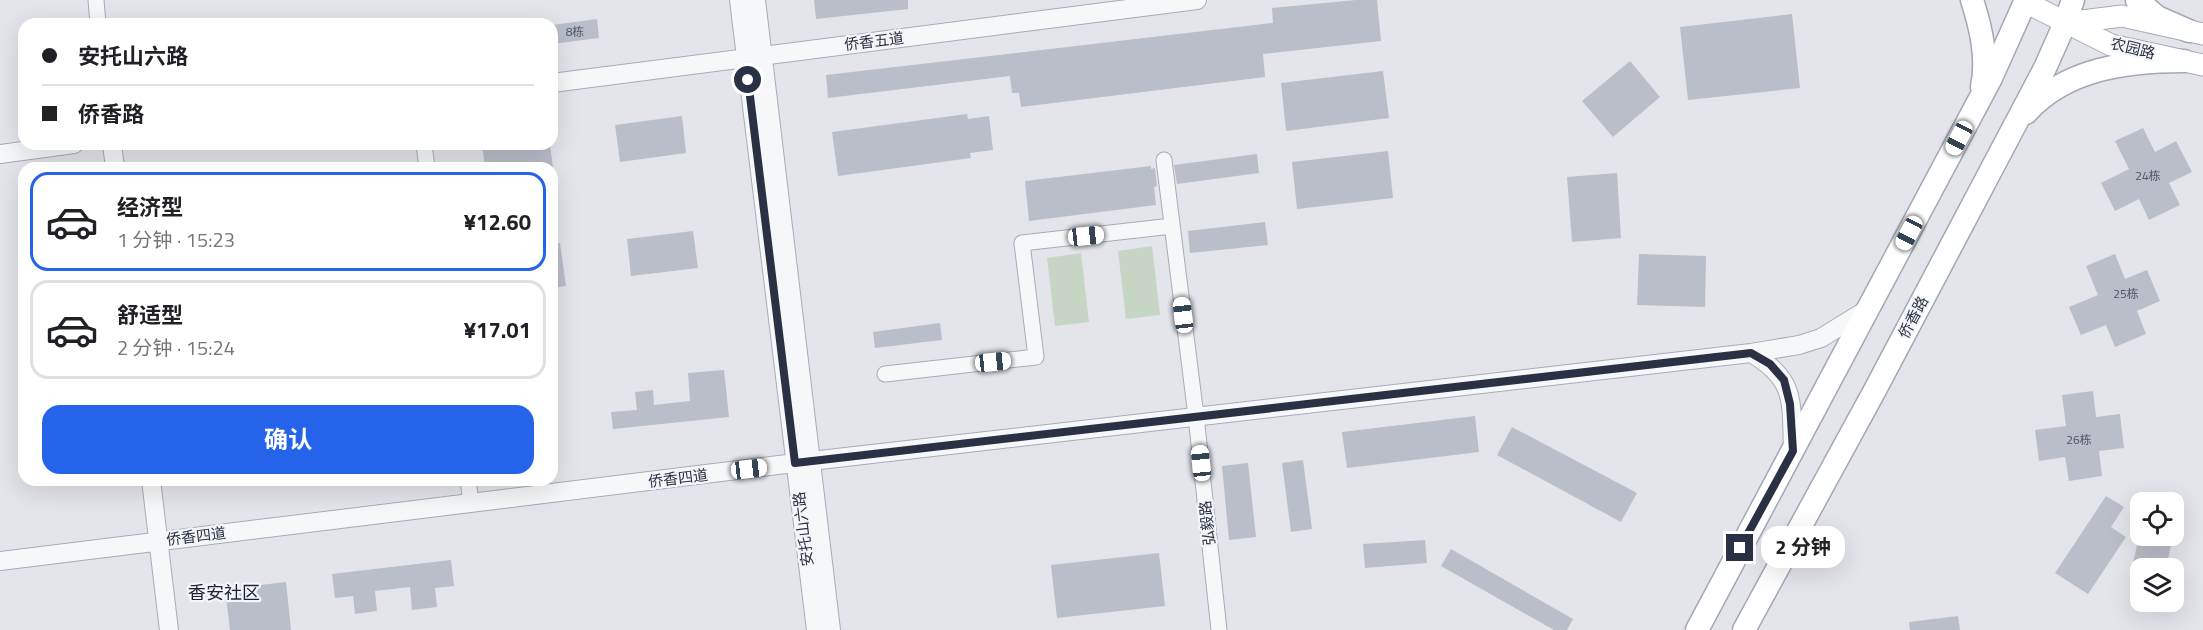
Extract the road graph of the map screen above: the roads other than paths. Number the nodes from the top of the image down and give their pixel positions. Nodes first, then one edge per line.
1 (96, 0) edge
2 (739, 0) edge
3 (756, 0) edge
4 (1197, 0) edge
5 (1972, 0) edge
6 (2073, 0) edge
7 (2137, 0) edge
8 (2025, 1) edge
9 (98, 18) edge
10 (2065, 23) junction
11 (2196, 33) edge
12 (754, 56) junction
13 (2194, 63) edge
14 (558, 81) edge
15 (1980, 98) junction
16 (2012, 130) junction
17 (30, 150) edge
18 (0, 154) edge
19 (1164, 160) dead end
20 (1172, 226) junction
21 (1870, 308) junction
22 (1751, 353) junction
23 (885, 374) dead end
24 (1196, 416) junction
25 (1793, 451) junction
26 (803, 462) junction
27 (152, 486) edge
28 (469, 486) edge
29 (471, 503) junction
30 (158, 541) junction
31 (0, 561) edge
32 (169, 630) edge
33 (816, 630) edge
34 (831, 630) edge
35 (1219, 630) edge
36 (1697, 630) edge
37 (1744, 630) edge

1 - 9 street
2 - 12 street, 安托山六路
3 - 12 street, 安托山六路
4 - 12 street, 侨香五道
5 - 15 main road
6 - 10 main road, 侨香路
7 - 11 main road
8 - 10 main road, 农园路
8 - 15 main road
10 - 11 main road, 农园路
10 - 13 main road, 农园路
10 - 16 main road, 侨香路
12 - 14 street, 侨香五道
12 - 26 street, 安托山六路
13 - 16 main road
15 - 21 main road
16 - 37 main road, 侨香路
17 - 18 street
19 - 20 street, 弘毅路
20 - 23 street
20 - 24 street, 弘毅路
21 - 22 street, 侨香四道
21 - 25 main road
22 - 24 street, 侨香四道
22 - 25 street
24 - 26 street, 侨香四道
24 - 35 street, 弘毅路
25 - 36 main road
26 - 29 street, 侨香四道
26 - 33 street, 安托山六路
26 - 34 street, 安托山六路
27 - 30 street
28 - 29 street
29 - 30 street, 侨香四道
30 - 31 street, 侨香四道
30 - 32 street

